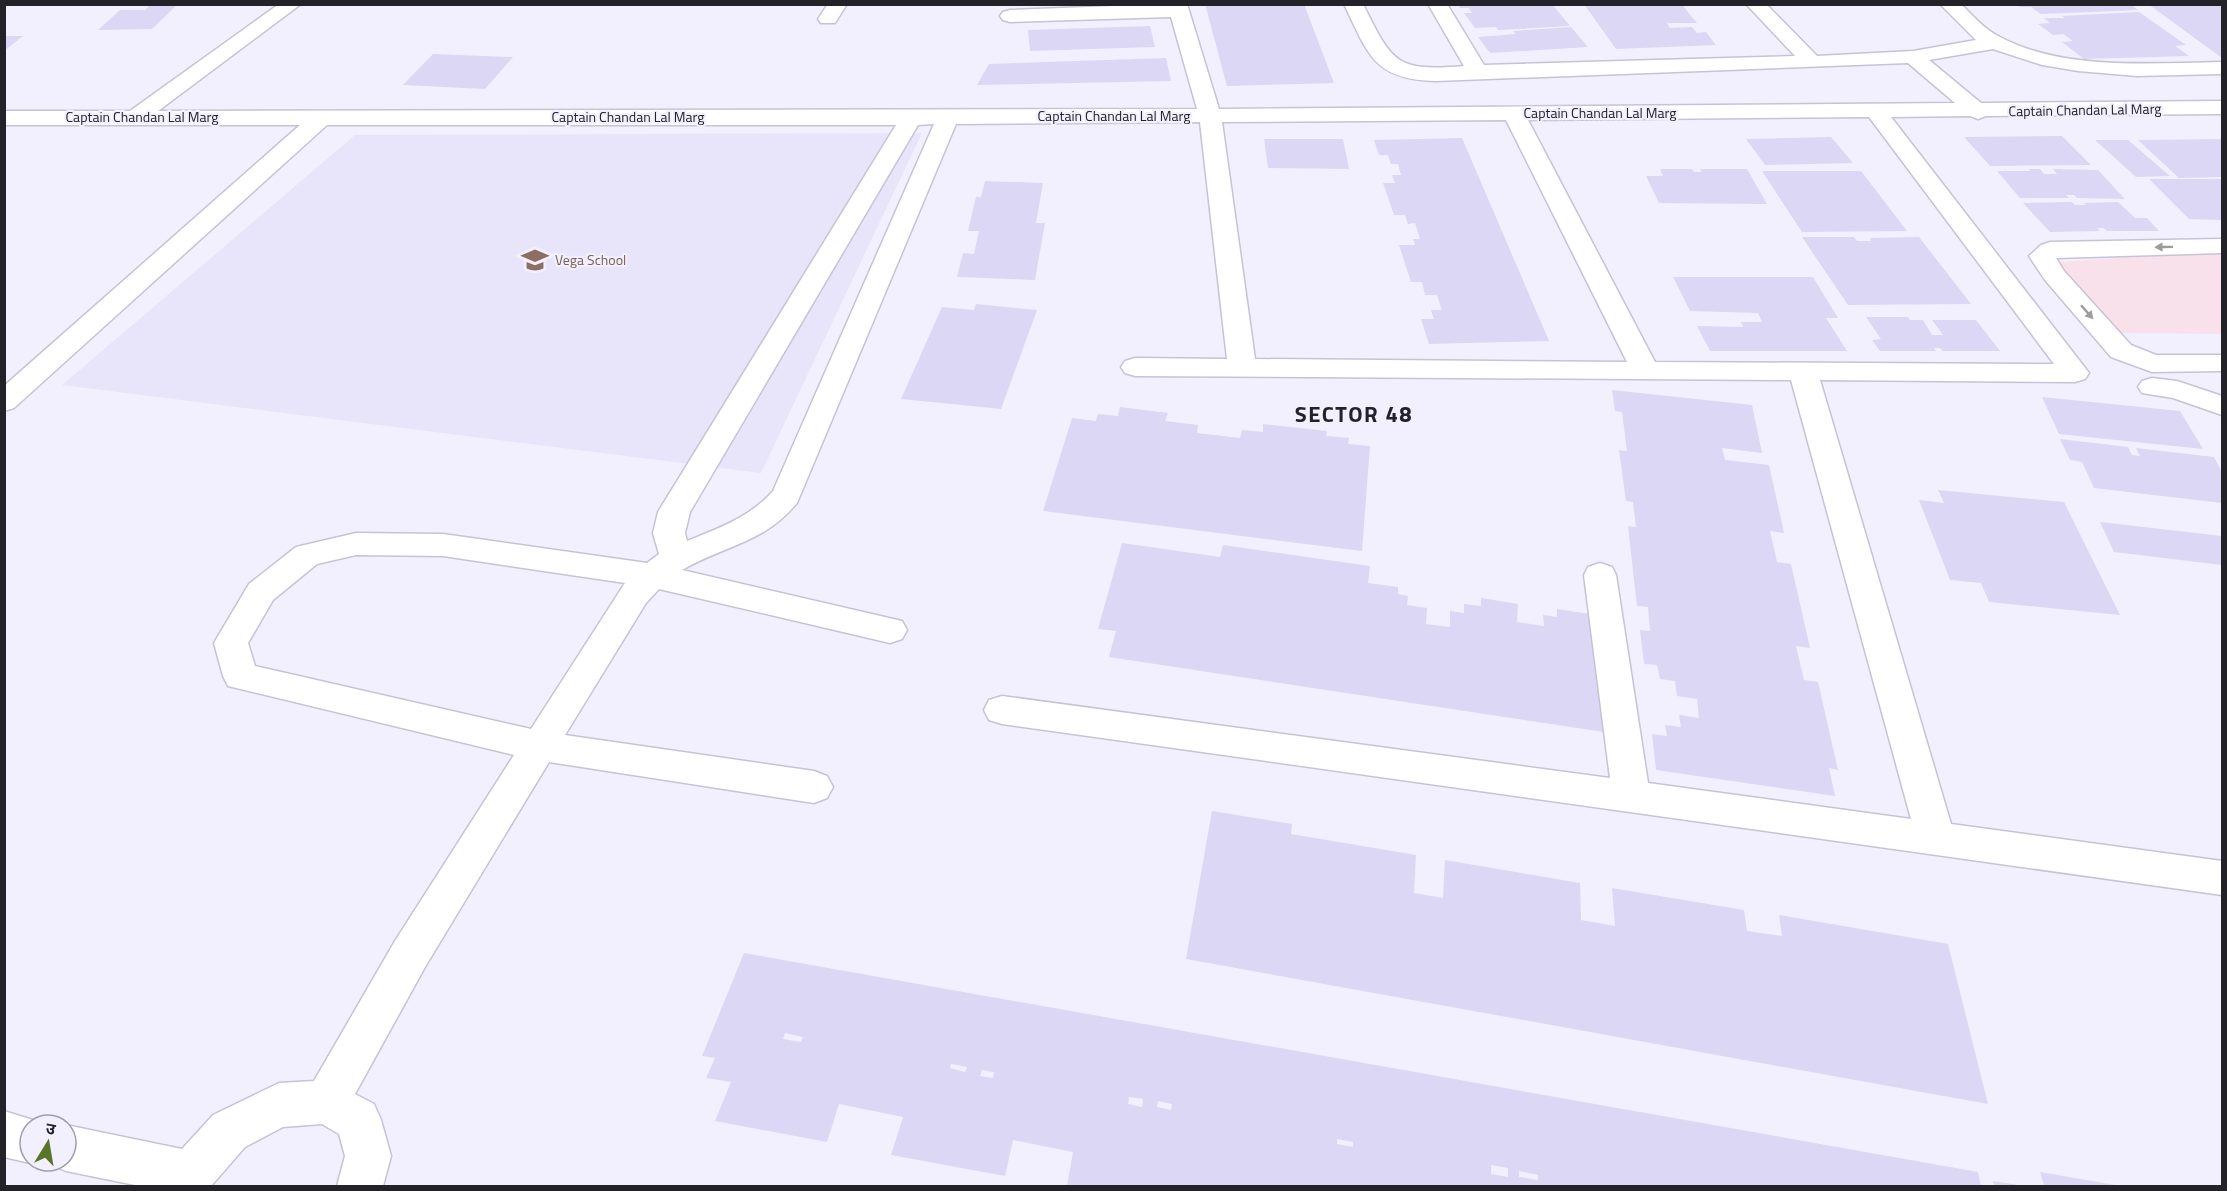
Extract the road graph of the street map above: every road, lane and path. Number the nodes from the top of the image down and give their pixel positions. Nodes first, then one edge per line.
1 (292, 4) edge
2 (1353, 4) edge
3 (1437, 4) edge
4 (1755, 4) edge
5 (1949, 4) edge
6 (1177, 8) edge
7 (1010, 16) dead end
8 (1993, 43) junction
9 (1913, 57) junction
10 (1812, 62) junction
11 (2223, 68) edge
12 (1477, 71) junction
13 (2223, 108) edge
14 (1876, 112) junction
15 (1978, 112) junction
16 (1514, 114) junction
17 (1210, 115) junction
18 (136, 117) junction
19 (322, 117) junction
20 (948, 117) junction
21 (4, 118) edge
22 (910, 118) junction
23 (2223, 246) edge
24 (2223, 363) edge
25 (1135, 367) dead end
26 (1242, 368) junction
27 (1645, 370) junction
28 (1803, 372) junction
29 (2152, 387) dead end
30 (4, 402) edge
31 (2223, 406) edge
32 (664, 567) junction
33 (1600, 575) dead end
34 (890, 630) dead end
35 (1002, 710) dead end
36 (540, 746) junction
37 (814, 787) dead end
38 (1631, 798) junction
39 (1936, 840) junction
40 (2223, 878) edge
41 (326, 1102) junction
42 (78, 1151) edge
43 (189, 1180) edge
44 (360, 1186) edge

1 - 18 street
2 - 12 street
3 - 12 street
4 - 10 street
5 - 8 street
6 - 7 street
6 - 17 street
8 - 9 street
8 - 11 street
9 - 10 street
9 - 15 street
10 - 12 street
13 - 15 street, Captain Chandan Lal Marg
14 - 15 street, Captain Chandan Lal Marg
14 - 16 street, Captain Chandan Lal Marg
14 - 28 street
16 - 17 street, Captain Chandan Lal Marg
16 - 27 street
17 - 20 street, Captain Chandan Lal Marg
17 - 26 street
18 - 19 street, Captain Chandan Lal Marg
18 - 21 street, Captain Chandan Lal Marg
19 - 22 street, Captain Chandan Lal Marg
19 - 30 street
20 - 22 street, Captain Chandan Lal Marg
20 - 32 street
22 - 32 street
23 -> 24 street
25 - 26 street
26 - 27 street
27 - 28 street
28 - 39 street
29 - 31 street
32 - 34 street
32 - 36 street
32 - 36 street
33 - 38 street
35 - 38 street
36 - 37 street
36 - 41 street
38 - 39 street
39 - 40 street
41 - 43 street
41 - 44 street
42 - 43 street

